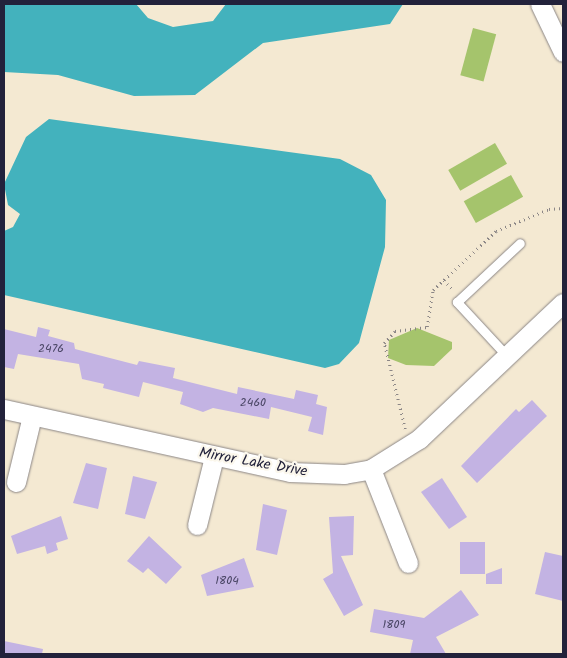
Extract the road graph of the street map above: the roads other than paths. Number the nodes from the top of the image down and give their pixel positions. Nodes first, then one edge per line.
1 (540, 4) edge
2 (563, 52) edge
3 (520, 242) dead end
4 (563, 303) edge
5 (507, 356) junction
6 (4, 410) edge
7 (32, 416) junction
8 (214, 457) junction
9 (371, 469) junction
10 (16, 482) dead end
11 (197, 525) dead end
12 (408, 563) dead end

1 - 2 street
3 - 5 lane
4 - 5 street, Mirror Lake Drive
5 - 9 street, Mirror Lake Drive
6 - 7 street, Mirror Lake Drive
7 - 8 street, Mirror Lake Drive
7 - 10 street
8 - 9 street, Mirror Lake Drive
8 - 11 street
9 - 12 street

